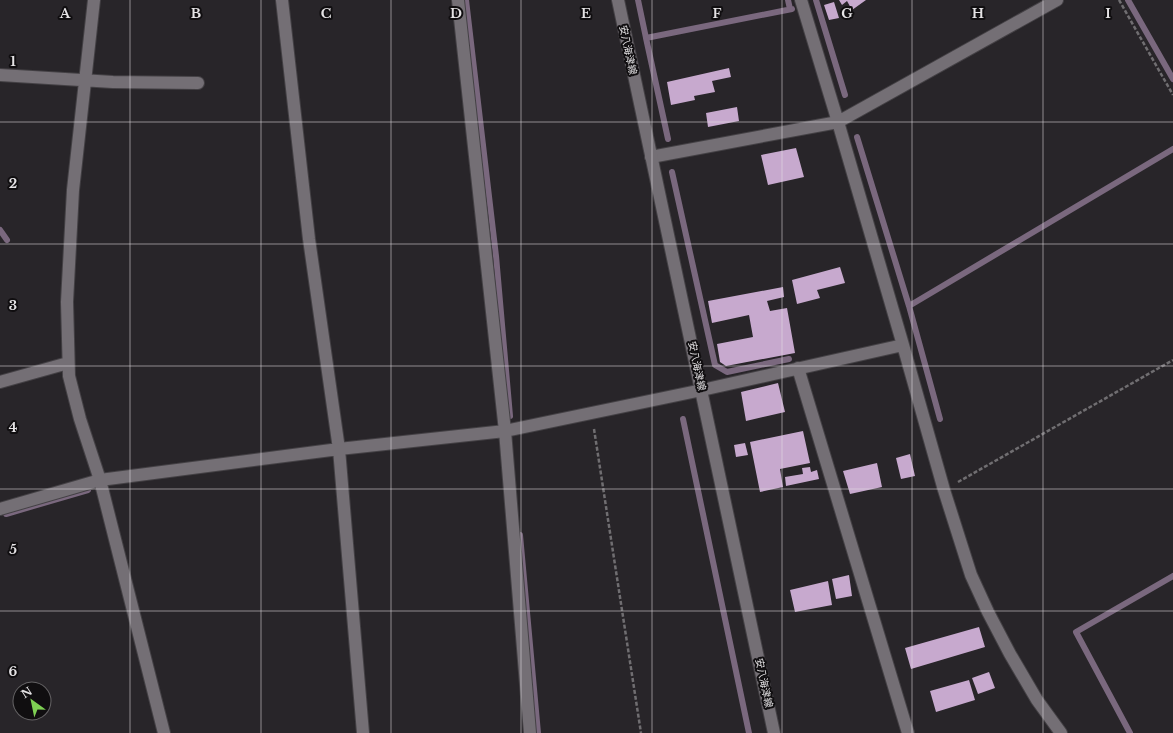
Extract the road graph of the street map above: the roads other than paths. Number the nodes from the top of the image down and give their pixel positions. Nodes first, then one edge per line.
1 (94, 0) edge
2 (282, 0) edge
3 (458, 0) edge
4 (618, 0) edge
5 (801, 0) edge
6 (1057, 0) edge
7 (0, 75) edge
8 (85, 80) junction
9 (198, 84) dead end
10 (838, 122) junction
11 (651, 157) junction
12 (904, 345) junction
13 (68, 363) junction
14 (798, 368) junction
15 (0, 382) edge
16 (702, 390) junction
17 (505, 431) junction
18 (339, 449) junction
19 (100, 480) junction
20 (0, 508) edge
21 (164, 733) edge
22 (363, 733) edge
23 (530, 733) edge
24 (774, 733) edge
25 (908, 733) edge
26 (1061, 733) edge

1 - 8 street
2 - 18 street
3 - 17 street
4 - 11 street, 安八海津線
5 - 10 street
6 - 10 street
7 - 8 street
8 - 9 street
8 - 13 street
10 - 11 street
10 - 12 street
11 - 16 street, 安八海津線
12 - 14 street
12 - 26 street
13 - 15 street
13 - 19 street
14 - 16 street
14 - 25 street
16 - 17 street
16 - 24 street, 安八海津線
17 - 18 street
17 - 23 street
18 - 19 street
18 - 22 street
19 - 20 street
19 - 21 street

